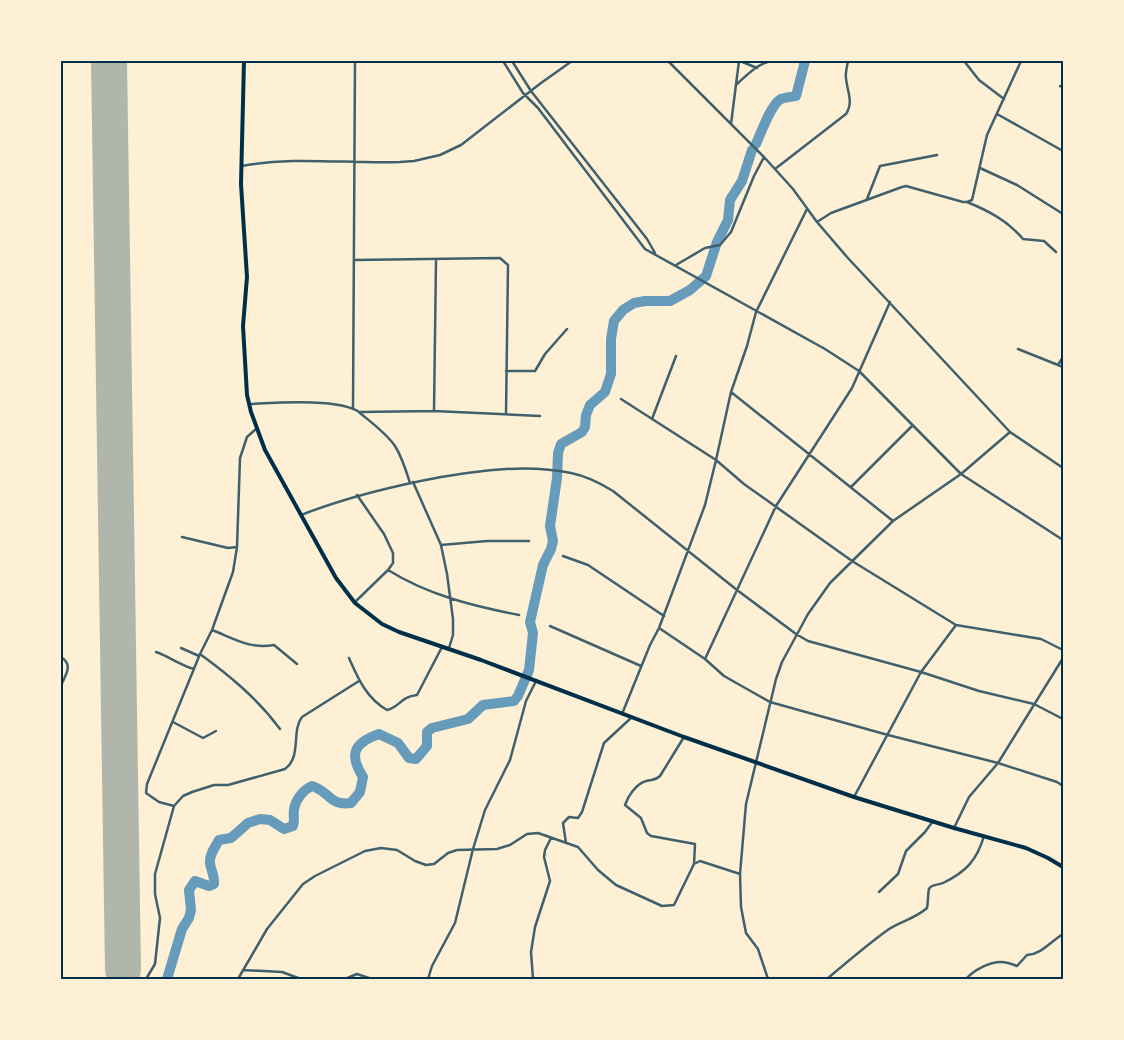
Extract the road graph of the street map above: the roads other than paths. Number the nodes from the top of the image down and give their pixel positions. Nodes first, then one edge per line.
1 (244, 61) edge
2 (355, 61) edge
3 (503, 61) edge
4 (512, 61) edge
5 (572, 61) edge
6 (668, 61) edge
7 (739, 61) edge
8 (773, 61) edge
9 (848, 61) edge
10 (964, 61) edge
11 (1021, 61) edge
12 (757, 68) junction
13 (736, 84) junction
14 (531, 91) junction
15 (526, 95) junction
16 (1004, 99) junction
17 (996, 114) junction
18 (731, 124) junction
19 (1063, 151) edge
20 (937, 155) dead end
21 (764, 157) junction
22 (355, 161) junction
23 (242, 166) junction
24 (980, 168) junction
25 (774, 169) junction
26 (867, 199) junction
27 (968, 202) junction
28 (807, 209) junction
29 (1063, 214) edge
30 (817, 222) junction
31 (1056, 252) dead end
32 (655, 254) junction
33 (436, 259) junction
34 (354, 260) junction
35 (676, 266) junction
36 (890, 302) junction
37 (756, 312) junction
38 (567, 329) dead end
39 (1018, 349) dead end
40 (676, 356) dead end
41 (1063, 357) edge
42 (1058, 365) junction
43 (1063, 367) edge
44 (506, 371) junction
45 (859, 371) junction
46 (731, 392) junction
47 (621, 399) dead end
48 (249, 404) junction
49 (353, 408) junction
50 (434, 411) junction
51 (359, 412) junction
52 (506, 414) junction
53 (540, 416) dead end
54 (652, 419) junction
55 (912, 426) junction
56 (256, 429) junction
57 (1010, 432) junction
58 (809, 453) junction
59 (716, 460) junction
60 (1063, 468) edge
61 (961, 474) junction
62 (412, 483) junction
63 (851, 487) junction
64 (357, 496) junction
65 (776, 506) junction
66 (301, 515) junction
67 (893, 521) junction
68 (182, 537) dead end
69 (1063, 540) edge
70 (529, 541) dead end
71 (441, 545) junction
72 (237, 547) junction
73 (688, 551) junction
74 (563, 556) dead end
75 (852, 560) junction
76 (388, 570) junction
77 (737, 590) junction
78 (450, 598) junction
79 (355, 603) junction
80 (519, 615) dead end
81 (664, 616) junction
82 (956, 625) junction
83 (550, 626) dead end
84 (659, 628) junction
85 (212, 630) junction
86 (796, 634) junction
87 (181, 648) dead end
88 (442, 648) junction
89 (449, 650) junction
90 (1063, 650) edge
91 (156, 652) dead end
92 (200, 655) junction
93 (61, 657) edge
94 (349, 658) dead end
95 (1063, 658) edge
96 (705, 659) junction
97 (297, 664) dead end
98 (642, 666) junction
99 (194, 669) junction
100 (921, 672) junction
101 (533, 680) junction
102 (359, 681) junction
103 (61, 686) edge
104 (770, 702) junction
105 (1034, 704) junction
106 (622, 714) junction
107 (631, 718) junction
108 (1063, 719) edge
109 (173, 722) junction
110 (280, 729) dead end
111 (216, 731) dead end
112 (888, 736) junction
113 (684, 737) junction
114 (756, 763) junction
115 (998, 763) junction
116 (1063, 786) edge
117 (854, 797) junction
118 (174, 806) junction
119 (933, 821) junction
120 (954, 828) junction
121 (984, 836) junction
122 (551, 838) junction
123 (566, 843) junction
124 (473, 849) junction
125 (694, 864) junction
126 (1063, 867) edge
127 (740, 874) junction
128 (879, 892) dead end
129 (1063, 934) edge
130 (243, 970) junction
131 (146, 979) edge
132 (238, 979) edge
133 (301, 979) edge
134 (345, 979) edge
135 (372, 979) edge
136 (428, 979) edge
137 (533, 979) edge
138 (768, 979) edge
139 (827, 979) edge
140 (966, 979) edge

1 - 23 highway
2 - 22 street
3 - 15 street
4 - 14 street
5 - 14 street
6 - 18 street
7 - 12 street
7 - 13 street
8 - 12 street
9 - 25 street
10 - 16 street
11 - 16 street
12 - 13 street
13 - 18 street
14 - 15 street
14 - 32 street
15 - 22 street
15 - 32 street
16 - 17 street
17 - 19 street
17 - 24 street
18 - 21 street
20 - 26 street
21 - 25 street
21 - 35 street
22 - 23 street
22 - 34 street
23 - 48 highway
24 - 27 street
24 - 29 street
25 - 28 street
26 - 27 street
26 - 30 street
27 - 31 street
28 - 30 street
28 - 37 street
30 - 36 street
32 - 35 street
33 - 34 street
33 - 44 street
33 - 50 street
34 - 49 street
35 - 37 street
36 - 45 street
36 - 57 street
37 - 45 street
37 - 46 street
38 - 44 street
39 - 42 street
40 - 54 street
41 - 42 street
42 - 43 street
44 - 52 street
45 - 55 street
45 - 58 street
46 - 58 street
46 - 59 street
47 - 54 street
48 - 49 street
48 - 56 highway
49 - 51 street
50 - 51 street
50 - 52 street
51 - 62 street
52 - 53 street
54 - 59 street
55 - 61 street
55 - 63 street
56 - 66 highway
56 - 72 street
57 - 60 street
57 - 61 street
58 - 63 street
58 - 65 street
59 - 65 street
59 - 73 street
61 - 67 street
61 - 69 street
62 - 64 street
62 - 71 street
62 - 73 street
63 - 67 street
64 - 66 street
64 - 76 street
65 - 75 street
65 - 77 street
66 - 79 highway
67 - 75 street
68 - 72 street
70 - 71 street
71 - 78 street
72 - 85 street
73 - 77 street
73 - 81 street
74 - 81 street
75 - 82 street
75 - 86 street
76 - 78 street
76 - 79 street
77 - 86 street
77 - 96 street
78 - 80 street
78 - 89 street
79 - 88 highway
81 - 84 street
82 - 90 street
82 - 100 street
83 - 98 street
84 - 96 street
84 - 98 street
85 - 92 street
85 - 97 street
86 - 100 street
86 - 104 street
87 - 92 street
88 - 89 highway
88 - 102 street
89 - 101 highway
91 - 99 street
92 - 99 street
92 - 110 street
93 - 103 street
94 - 102 street
95 - 105 street
96 - 104 street
98 - 106 street
99 - 109 street
100 - 105 street
100 - 112 street
101 - 106 highway
101 - 124 street
102 - 118 street
104 - 112 street
104 - 114 street
105 - 108 street
105 - 115 street
106 - 107 highway
107 - 113 highway
107 - 123 street
109 - 111 street
109 - 118 street
112 - 115 street
112 - 117 street
113 - 114 highway
113 - 125 street
114 - 117 highway
114 - 127 street
115 - 116 street
115 - 120 street
117 - 119 highway
118 - 131 street
119 - 120 highway
119 - 128 street
120 - 121 highway
121 - 126 highway
121 - 139 street
122 - 123 street
122 - 124 street
122 - 137 street
123 - 125 street
124 - 130 street
124 - 136 street
125 - 127 street
127 - 138 street
129 - 140 street
130 - 132 street
130 - 133 street
134 - 135 street

